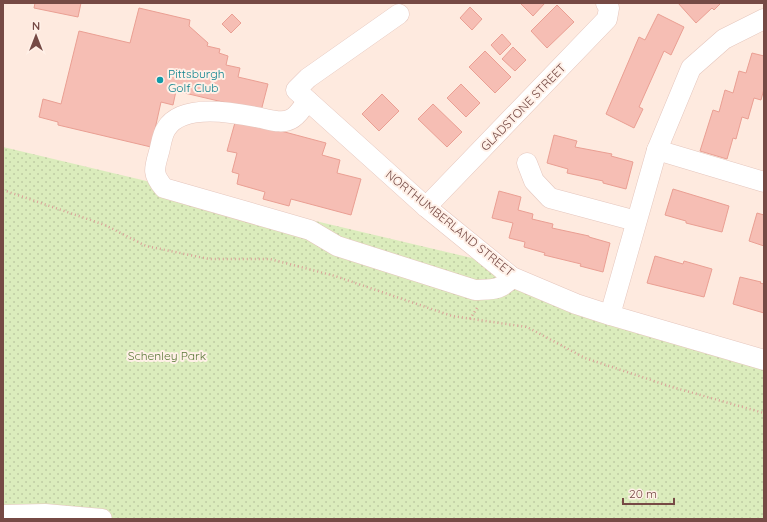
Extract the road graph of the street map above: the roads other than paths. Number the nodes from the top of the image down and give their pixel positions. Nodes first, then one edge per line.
1 (606, 3) edge
2 (399, 14) dead end
3 (764, 19) edge
4 (302, 95) junction
5 (656, 150) junction
6 (527, 163) dead end
7 (764, 182) edge
8 (426, 207) junction
9 (636, 221) junction
10 (512, 277) junction
11 (610, 315) junction
12 (764, 360) edge
13 (3, 515) edge
14 (102, 519) edge

1 - 8 street, GLADSTONE STREET
2 - 4 street
3 - 5 street
4 - 8 street, NORTHUMBERLAND STREET
4 - 10 street
5 - 7 street
5 - 9 street
6 - 9 street
8 - 10 street, NORTHUMBERLAND STREET
9 - 11 street
10 - 11 street, NORTHUMBERLAND STREET
11 - 12 street, NORTHUMBERLAND STREET
13 - 14 street

